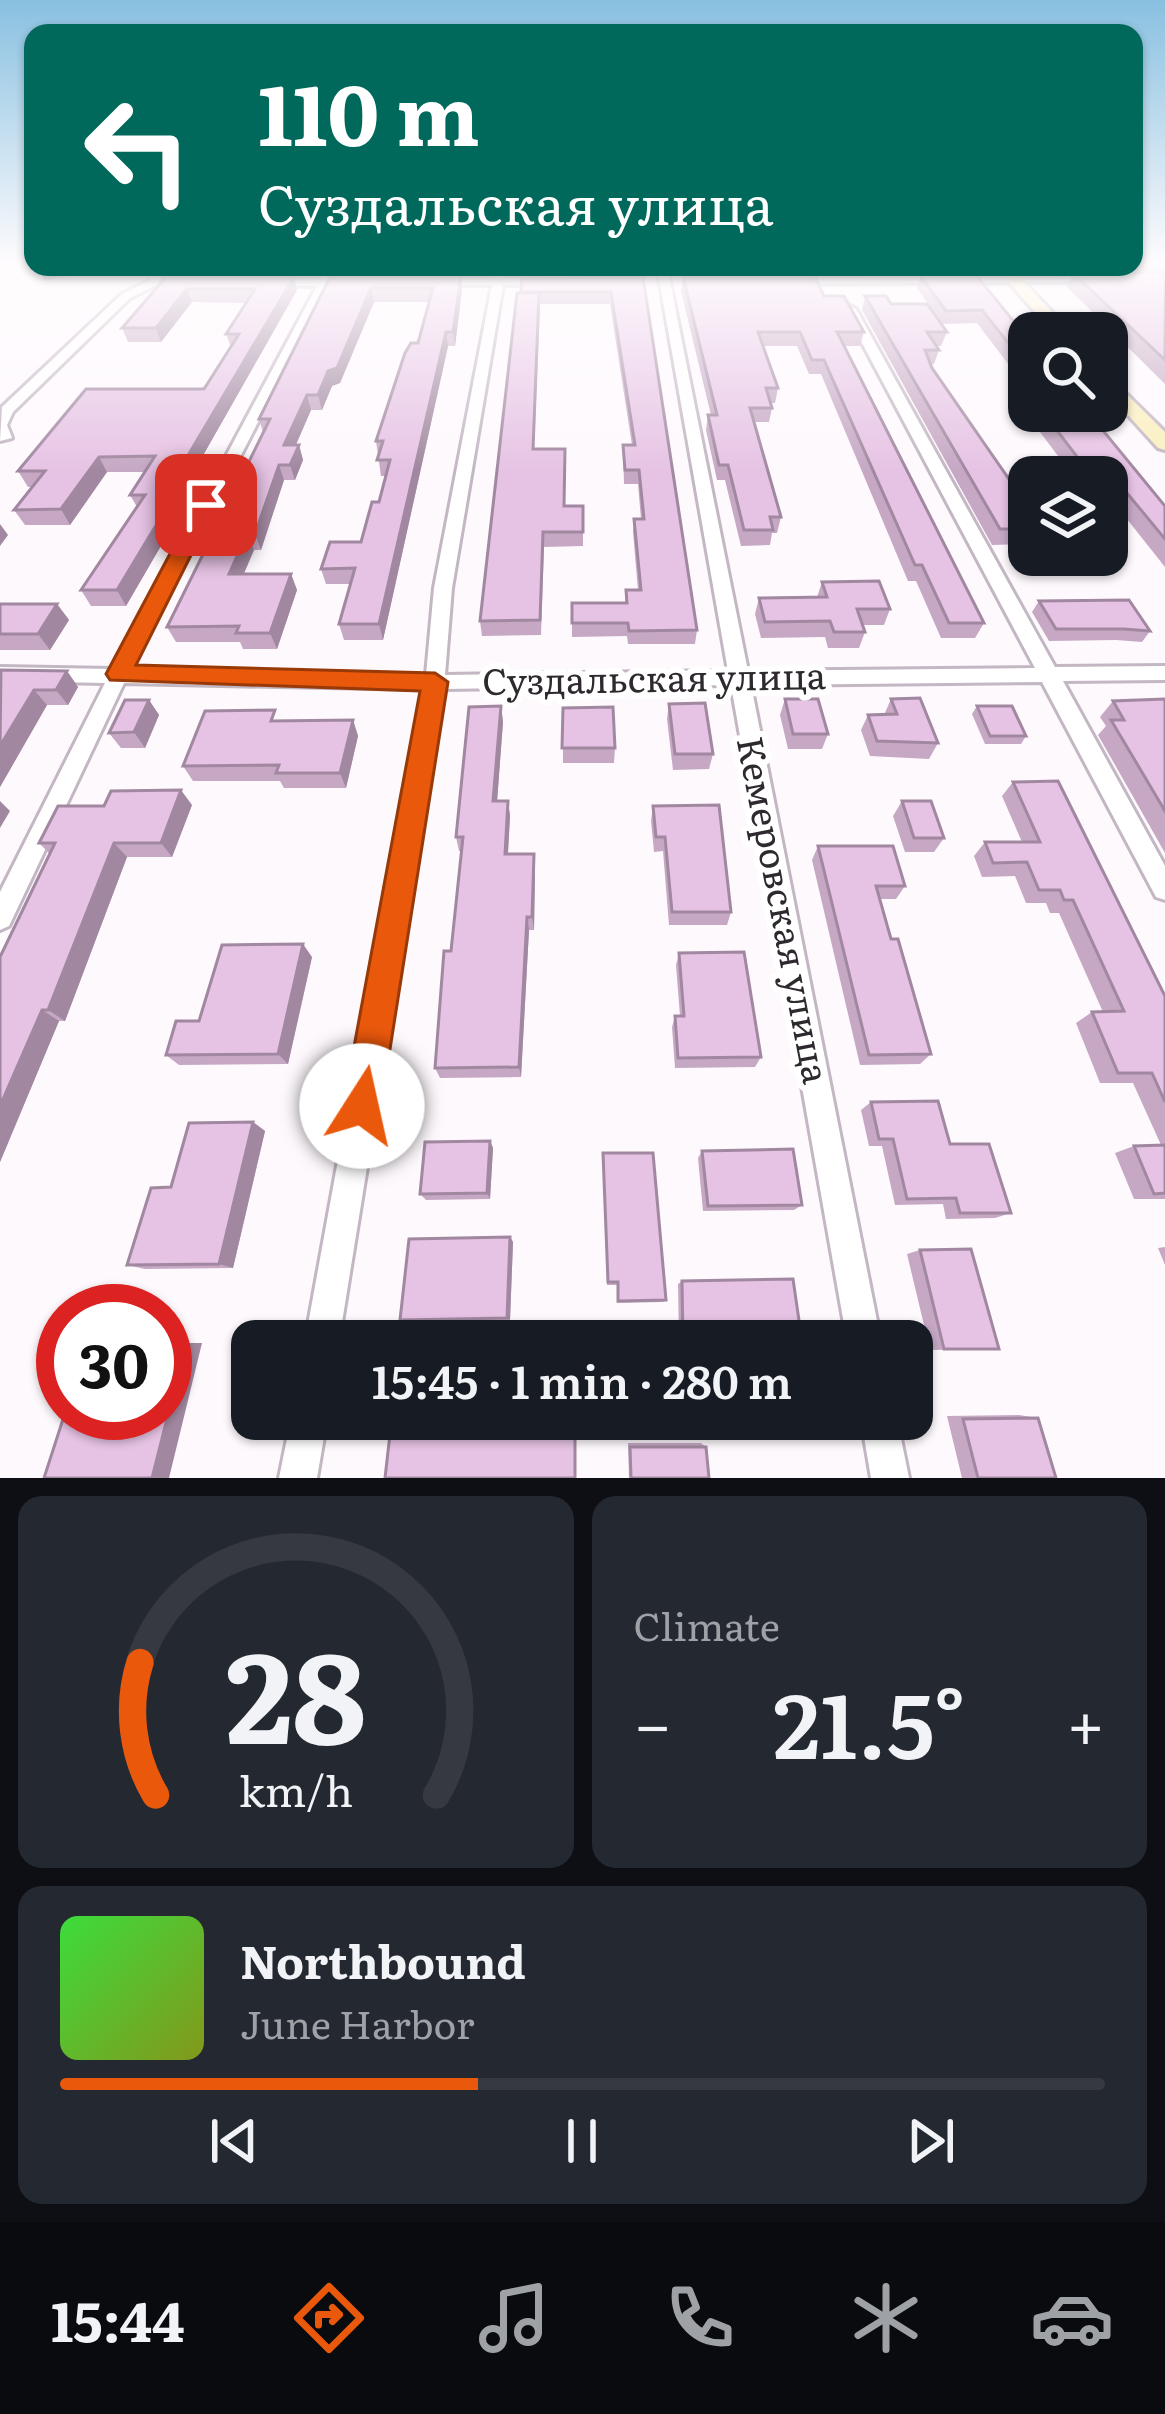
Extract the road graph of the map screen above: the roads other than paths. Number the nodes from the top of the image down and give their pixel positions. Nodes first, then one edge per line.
1 (86, 334) edge
2 (297, 334) edge
3 (487, 334) edge
4 (675, 334) edge
5 (861, 334) edge
6 (1128, 404) edge
7 (5, 438) dead end
8 (1165, 444) edge
9 (1165, 673) edge
10 (0, 674) edge
11 (119, 674) junction
12 (1049, 675) junction
13 (740, 678) junction
14 (435, 682) junction
15 (1165, 889) edge
16 (0, 918) edge
17 (326, 1320) edge
18 (860, 1320) edge
19 (304, 1440) edge
20 (883, 1440) edge
21 (298, 1478) edge
22 (890, 1478) edge

1 - 7 street
2 - 11 street
3 - 14 street
4 - 13 street, Кемеровская улица
5 - 12 street
6 - 8 main road
9 - 12 street, Суздальская улица
10 - 11 street, Суздальская улица
11 - 14 street, Суздальская улица
11 - 16 street
12 - 13 street, Суздальская улица
12 - 15 street
13 - 14 street, Суздальская улица
13 - 18 street, Кемеровская улица
14 - 17 street
19 - 21 street
20 - 22 street

